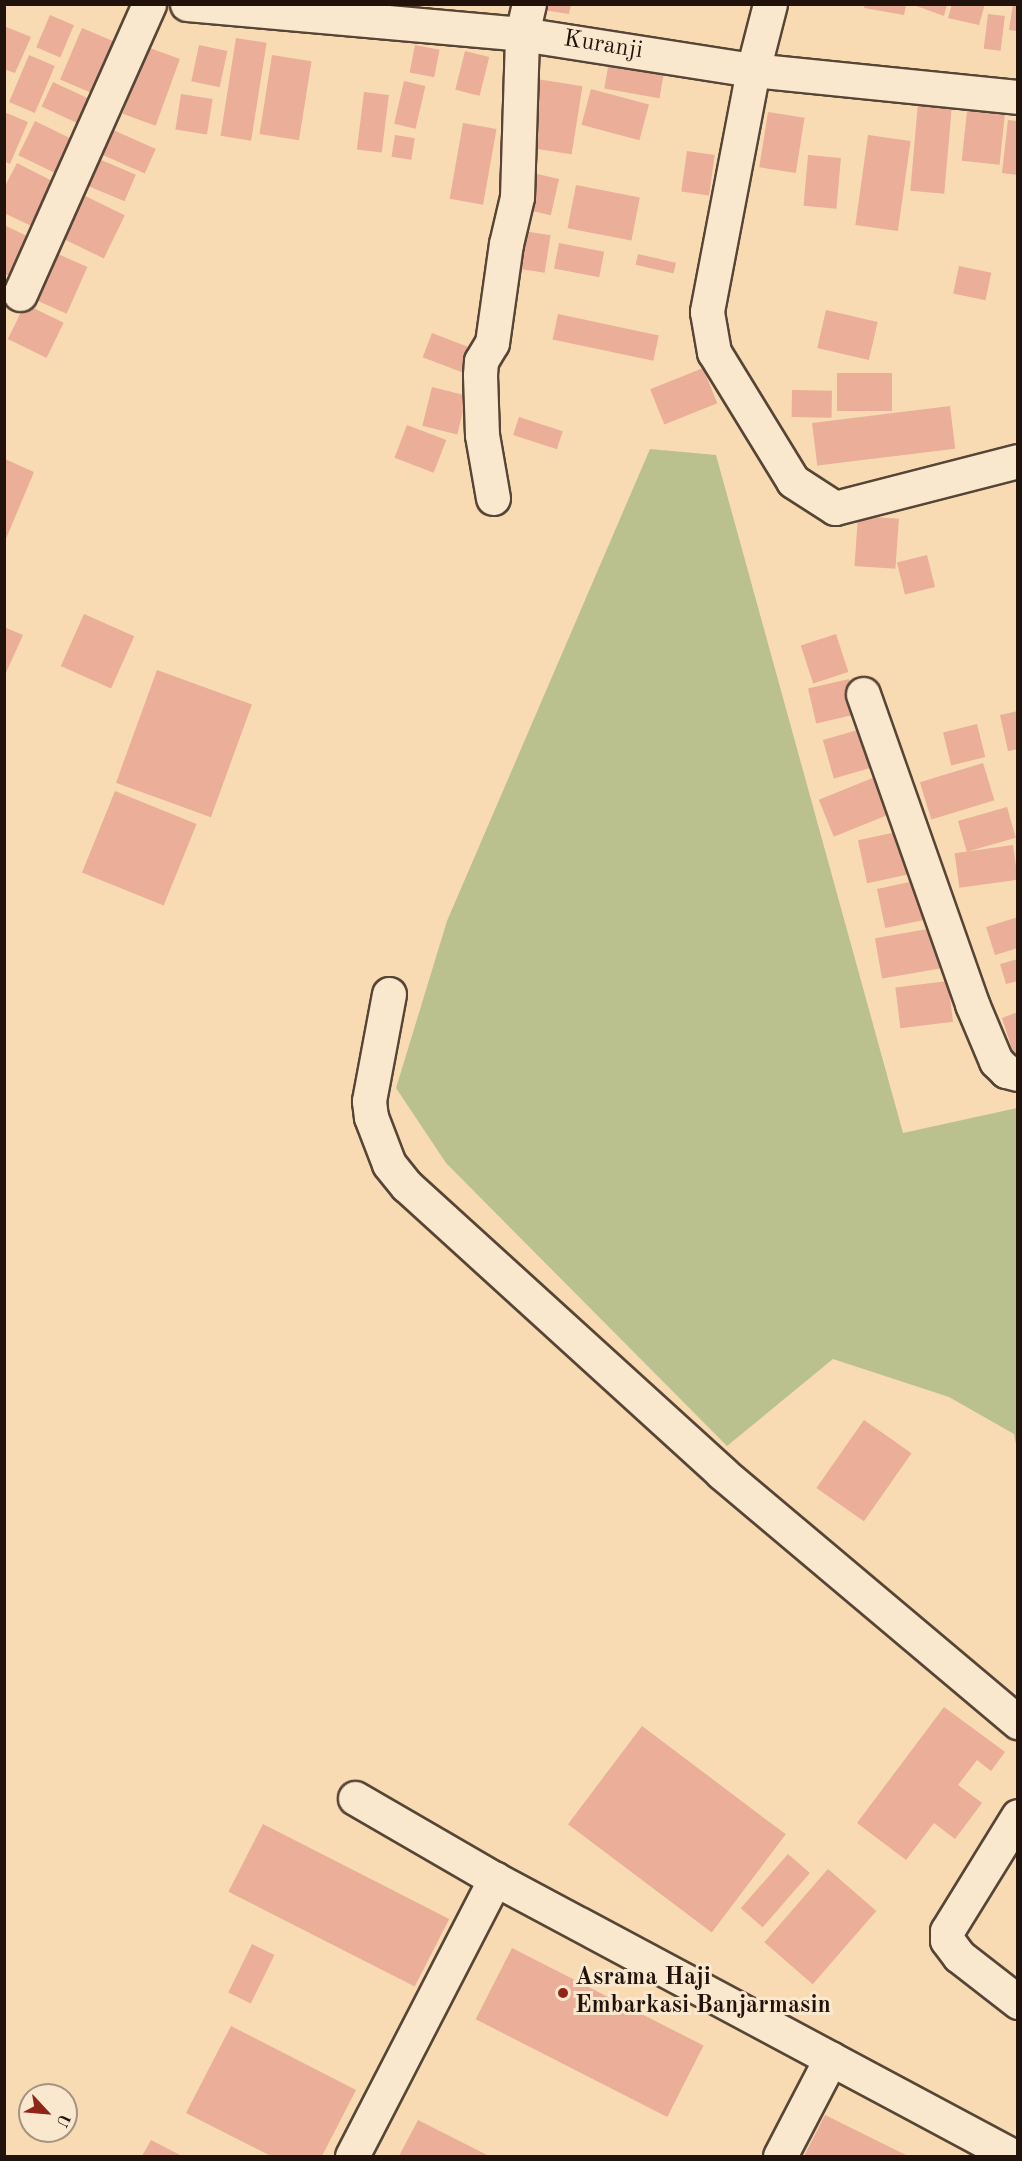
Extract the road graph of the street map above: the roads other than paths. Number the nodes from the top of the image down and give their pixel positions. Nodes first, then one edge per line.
1 (148, 4) edge
2 (187, 4) edge
3 (770, 4) edge
4 (260, 8) edge
5 (525, 19) edge
6 (753, 69) junction
7 (1017, 97) edge
8 (20, 294) dead end
9 (1017, 461) edge
10 (493, 498) dead end
11 (863, 694) dead end
12 (389, 994) dead end
13 (1017, 1074) edge
14 (1017, 1722) edge
15 (355, 1798) dead end
16 (1017, 1816) edge
17 (495, 1879) junction
18 (1017, 2002) edge
19 (831, 2058) junction
20 (352, 2157) edge
21 (780, 2157) edge
22 (1013, 2157) edge

1 - 8 street
2 - 4 street, Kuranji
3 - 6 street
4 - 5 street, Kuranji
5 - 6 street, Kuranji
5 - 10 street
6 - 7 street, Kuranji
6 - 9 street
11 - 13 street
12 - 14 street
15 - 17 street
16 - 18 street
17 - 19 street
17 - 20 street
19 - 21 street
19 - 22 street

